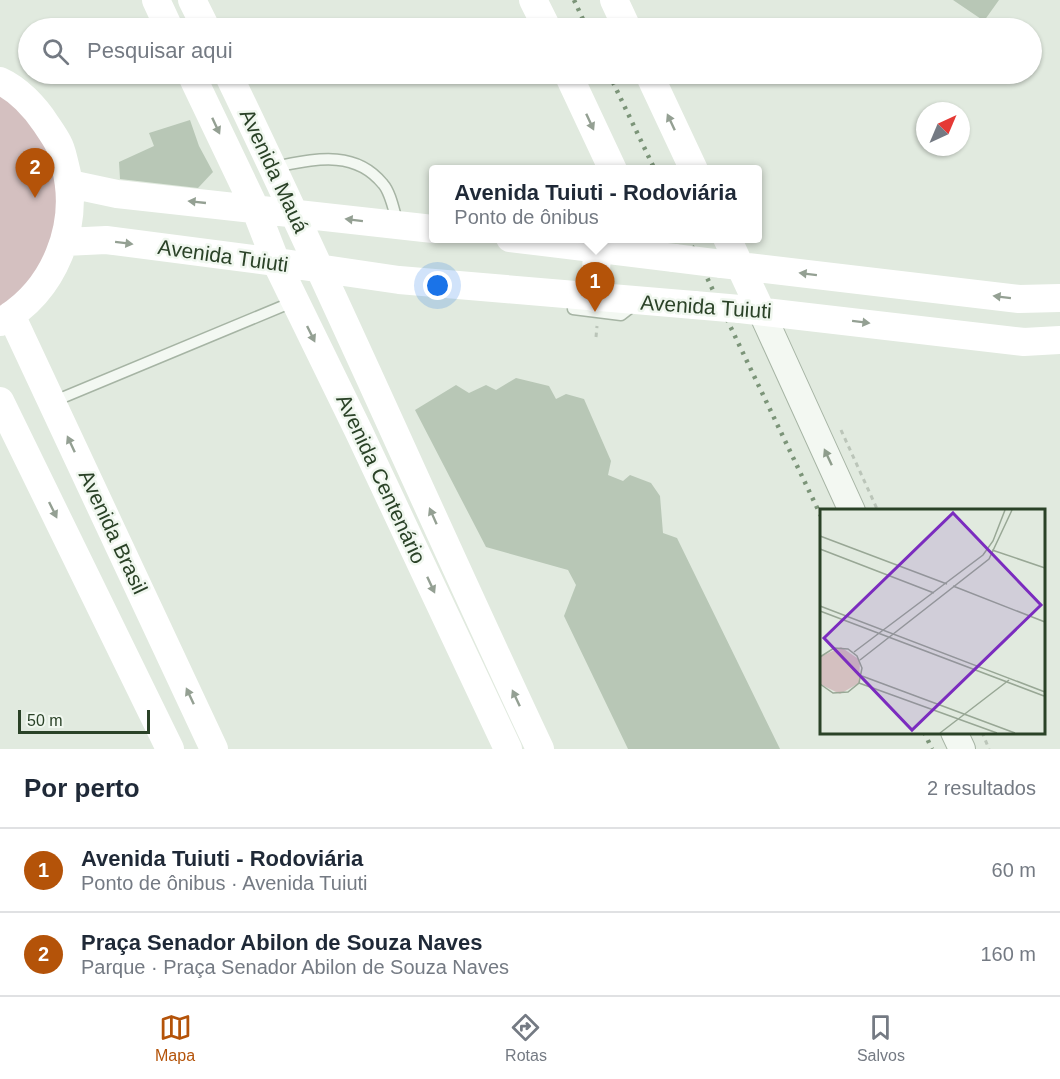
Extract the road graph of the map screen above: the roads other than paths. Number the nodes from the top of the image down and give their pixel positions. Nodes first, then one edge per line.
1 (156, 0) edge
2 (192, 0) edge
3 (533, 0) edge
4 (614, 0) edge
5 (164, 18) edge
6 (201, 18) edge
7 (542, 18) edge
8 (622, 18) edge
9 (0, 81) edge
10 (195, 84) edge
11 (233, 84) edge
12 (573, 84) edge
13 (654, 84) edge
14 (611, 165) edge
15 (692, 165) edge
16 (273, 167) junction
17 (70, 184) junction
18 (255, 208) junction
19 (296, 213) junction
20 (398, 226) junction
21 (429, 230) edge
22 (65, 242) junction
23 (550, 243) edge
24 (597, 249) junction
25 (658, 251) edge
26 (730, 256) edge
27 (276, 262) junction
28 (319, 270) junction
29 (399, 280) junction
30 (901, 285) junction
31 (595, 298) junction
32 (1060, 298) edge
33 (295, 300) junction
34 (506, 300) dead end
35 (639, 301) junction
36 (684, 304) junction
37 (563, 307) dead end
38 (751, 310) junction
39 (5, 319) edge
40 (903, 327) junction
41 (1060, 340) edge
42 (0, 401) edge
43 (52, 402) junction
44 (851, 509) edge
45 (479, 653) junction
46 (955, 734) edge
47 (170, 749) edge
48 (214, 749) edge
49 (508, 749) edge
50 (540, 749) edge
51 (962, 749) edge

1 - 5 main road
2 - 6 main road
3 - 7 main road
4 - 8 main road
9 - 17 main road
10 -> 18 main road, Avenida Mauá
11 - 16 main road, Avenida Mauá
12 -> 14 main road
15 -> 13 main road
16 - 19 main road, Avenida Mauá
16 - 20 lane
18 -> 17 main road
17 - 22 main road
18 - 19 main road
18 - 27 main road, Avenida Centenário
20 -> 19 main road
19 - 28 main road, Avenida Mauá
20 - 21 main road
22 -> 27 main road, Avenida Tuiuti
22 - 39 main road
23 - 24 main road, Avenida Tuiuti
24 - 25 main road, Avenida Tuiuti
24 - 31 main road
25 - 26 main road, Avenida Tuiuti, bridge
25 - 36 main road
30 -> 26 main road, Avenida Tuiuti
26 - 38 main road
27 - 28 main road, Avenida Tuiuti
27 - 33 main road, Avenida Centenário
28 - 29 main road, Avenida Tuiuti
45 -> 28 main road, Avenida Centenário
29 - 31 main road, Avenida Tuiuti
29 - 34 lane
32 -> 30 main road, Avenida Tuiuti
30 - 40 main road
31 - 35 main road, Avenida Tuiuti
33 - 43 lane
33 -> 45 main road, Avenida Centenário
35 - 36 main road, Avenida Tuiuti
35 - 37 lane
36 - 38 main road, Avenida Tuiuti, bridge
38 -> 40 main road, Avenida Tuiuti
44 -> 38 street
39 - 43 main road, Avenida Brasil
40 - 41 main road, Avenida Tuiuti
42 -> 47 main road, Avenida Brasil
48 -> 43 main road, Avenida Brasil
45 - 49 main road, Avenida Centenário
50 -> 45 main road, Avenida Centenário
46 - 51 street

